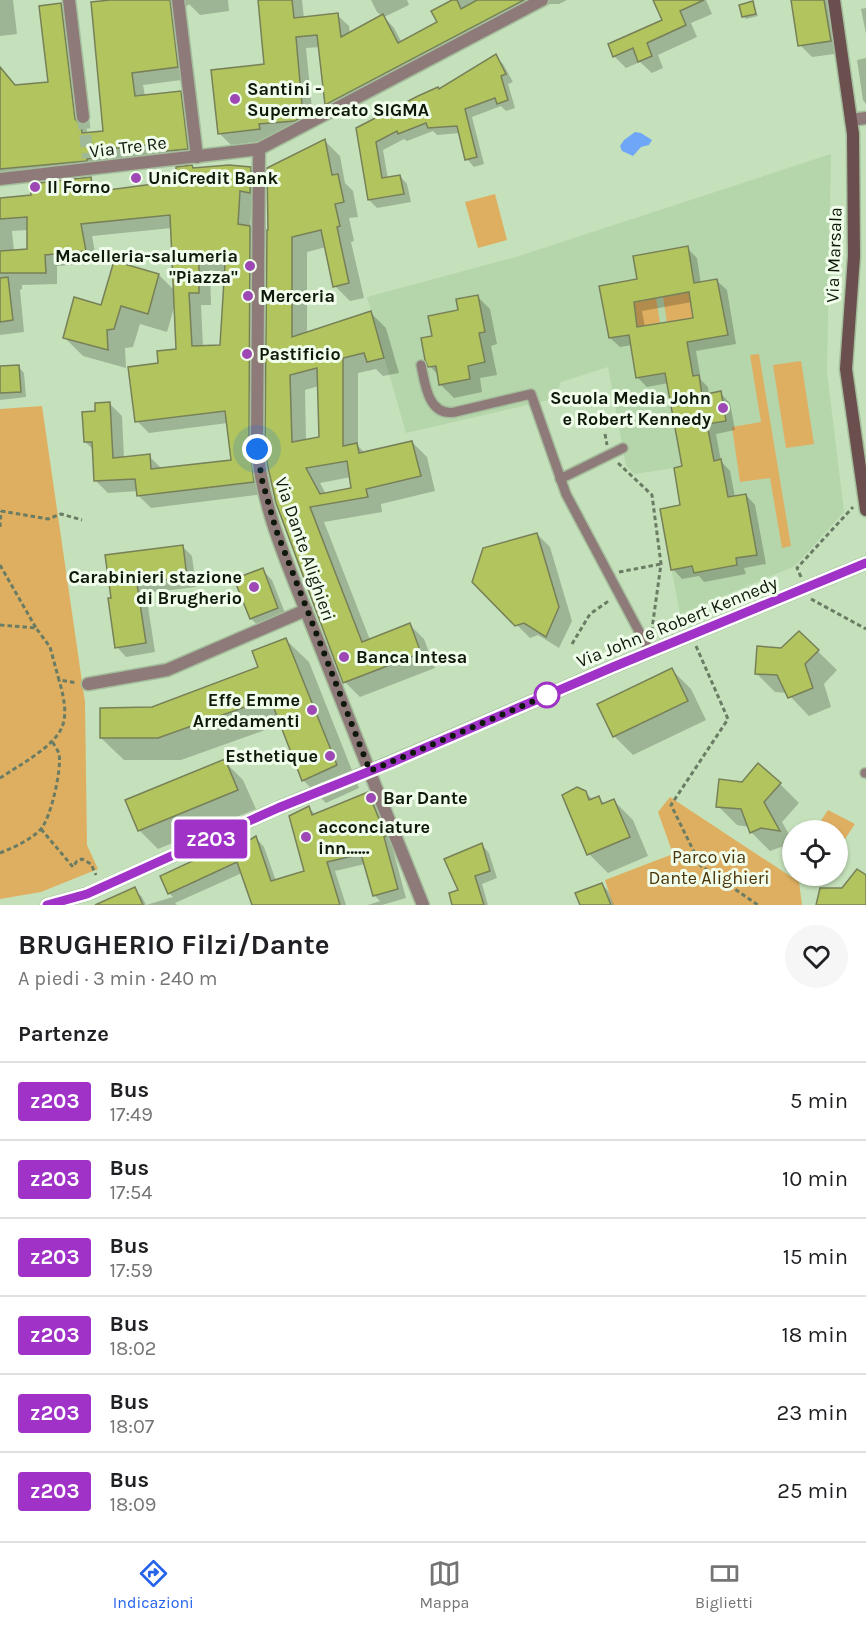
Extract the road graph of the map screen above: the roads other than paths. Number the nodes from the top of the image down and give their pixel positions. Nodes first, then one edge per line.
1 (69, 0) edge
2 (178, 0) edge
3 (542, 0) edge
4 (834, 0) edge
5 (83, 117) tunnel mouth
6 (866, 118) edge
7 (851, 120) junction
8 (259, 149) junction
9 (197, 157) junction
10 (0, 179) edge
11 (421, 365) dead end
12 (623, 448) dead end
13 (560, 479) junction
14 (866, 510) edge
15 (866, 563) edge
16 (306, 610) junction
17 (655, 650) junction
18 (88, 684) road end
19 (370, 771) junction
20 (47, 905) edge
21 (423, 905) edge

1 - 5 street
2 - 9 street
3 - 8 street
4 - 7 main road, Via Marsala
6 - 7 street
7 - 14 main road, Via Marsala
8 - 9 street, Via Tre Re
8 - 16 street, Via Dante Alighieri
9 - 10 street, Via Tre Re
11 - 13 lane
12 - 13 lane
13 - 17 lane
15 - 17 street, Via John e Robert Kennedy
16 - 18 street
16 - 19 street, Via Dante Alighieri
17 - 19 street, Via John e Robert Kennedy
19 - 20 street, Via John e Robert Kennedy
19 - 21 street, Via Dante Alighieri

